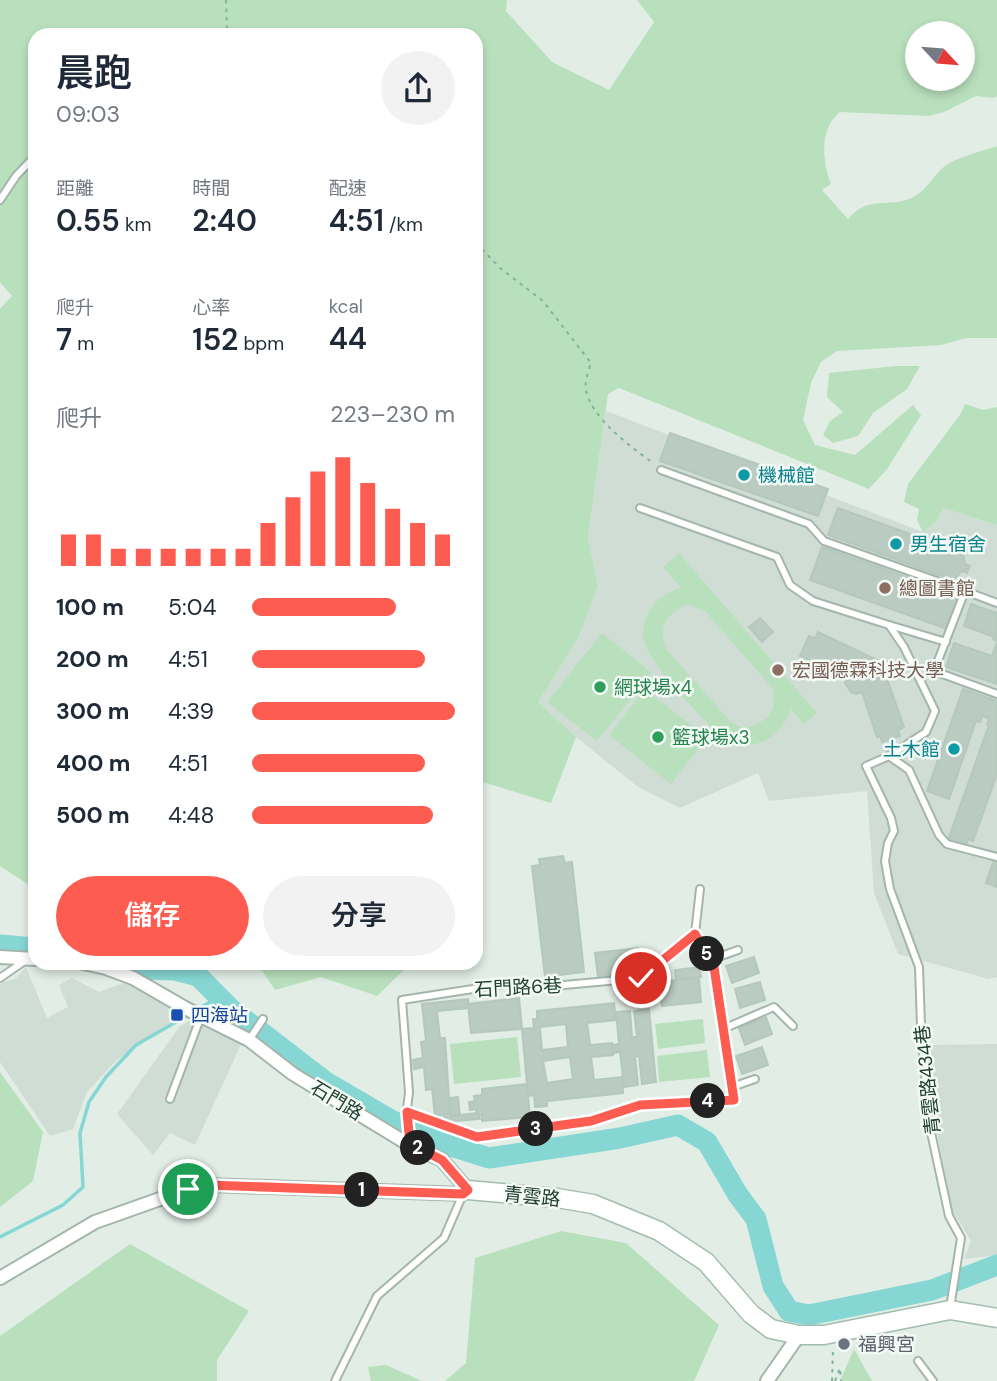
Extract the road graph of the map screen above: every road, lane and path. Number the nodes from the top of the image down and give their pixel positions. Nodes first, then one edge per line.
1 (226, 0) edge
2 (227, 28) edge
3 (28, 163) edge
4 (0, 200) edge
5 (483, 250) edge
6 (661, 470) joint
7 (640, 508) dead end
8 (965, 591) junction
9 (997, 603) edge
10 (889, 625) junction
11 (946, 642) junction
12 (997, 694) edge
13 (889, 756) junction
14 (997, 857) edge
15 (700, 889) dead end
16 (695, 934) junction
17 (738, 950) dead end
18 (0, 957) edge
19 (28, 959) edge
20 (710, 960) junction
21 (28, 961) edge
22 (111, 970) edge
23 (0, 978) edge
24 (201, 1016) junction
25 (264, 1019) dead end
26 (793, 1026) dead end
27 (723, 1029) junction
28 (249, 1040) junction
29 (755, 1079) dead end
30 (732, 1087) junction
31 (170, 1099) dead end
32 (407, 1115) junction
33 (410, 1144) junction
34 (466, 1192) junction
35 (0, 1278) edge
36 (950, 1305) junction
37 (997, 1318) edge
38 (831, 1334) junction
39 (799, 1335) junction
40 (918, 1361) dead end
41 (335, 1381) edge
42 (767, 1381) edge
43 (834, 1381) edge
44 (841, 1381) edge
45 (933, 1381) edge

1 - 2 path
3 - 4 lane
5 - 6 path
6 - 8 lane
7 - 10 lane
8 - 9 lane
8 - 11 lane
10 - 11 lane
10 - 13 lane
11 - 12 lane
13 - 14 lane
13 - 36 lane, 青雲路434巷
15 - 16 lane
16 - 20 lane
16 - 32 lane, 石門路6巷
17 - 20 lane
18 - 19 street
20 - 27 lane
21 - 23 lane
22 - 24 street, 石門路
24 - 28 street, 石門路
24 - 31 lane
25 - 28 lane
26 - 27 lane
27 - 30 lane
28 - 33 street, 石門路
29 - 30 lane
30 - 32 lane
32 - 33 lane
33 - 34 street, 石門路
34 - 35 street, 青雲路
34 - 39 street, 青雲路
34 - 41 lane
36 - 37 street, 青雲路
36 - 38 street, 青雲路
38 - 39 street, 青雲路
38 - 43 path
39 - 42 street
40 - 45 lane
43 - 44 path

